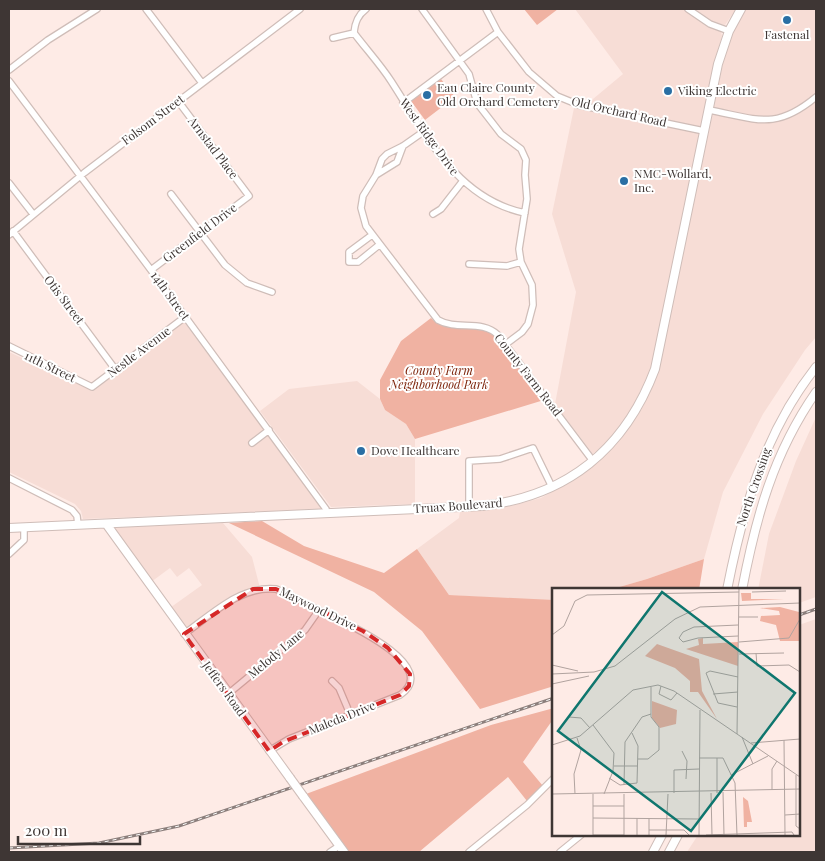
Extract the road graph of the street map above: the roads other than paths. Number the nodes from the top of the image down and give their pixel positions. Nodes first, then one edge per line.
1 (98, 9) edge
2 (146, 9) edge
3 (300, 9) edge
4 (366, 9) edge
5 (422, 9) edge
6 (486, 9) edge
7 (688, 9) edge
8 (741, 9) edge
9 (729, 31) junction
10 (354, 32) junction
11 (498, 32) junction
12 (333, 38) dead end
13 (460, 60) junction
14 (9, 70) edge
15 (9, 81) edge
16 (202, 83) junction
17 (816, 97) edge
18 (178, 101) junction
19 (403, 103) junction
20 (709, 110) junction
21 (422, 132) junction
22 (704, 132) junction
23 (403, 146) junction
24 (376, 175) junction
25 (80, 176) junction
26 (462, 182) junction
27 (9, 183) edge
28 (171, 194) dead end
29 (248, 196) joint
30 (525, 213) junction
31 (33, 214) junction
32 (433, 214) dead end
33 (200, 232) junction
34 (11, 233) edge
35 (372, 235) junction
36 (380, 245) junction
37 (521, 262) junction
38 (469, 264) dead end
39 (151, 270) junction
40 (272, 292) dead end
41 (185, 317) junction
42 (506, 344) junction
43 (9, 346) edge
44 (816, 367) edge
45 (115, 369) junction
46 (92, 387) joint
47 (816, 392) edge
48 (269, 430) junction
49 (252, 443) dead end
50 (593, 461) junction
51 (9, 478) edge
52 (552, 487) junction
53 (469, 506) junction
54 (326, 513) junction
55 (107, 524) junction
56 (78, 525) junction
57 (9, 528) edge
58 (24, 528) junction
59 (9, 554) edge
60 (727, 588) edge
61 (742, 588) edge
62 (319, 610) junction
63 (184, 634) junction
64 (332, 682) dead end
65 (410, 682) joint
66 (228, 694) junction
67 (350, 714) junction
68 (269, 751) junction
69 (552, 780) edge
70 (580, 836) edge
71 (661, 836) edge
72 (677, 836) edge
73 (341, 849) edge
74 (478, 850) edge
75 (330, 852) edge
76 (469, 852) edge
77 (560, 852) edge
78 (653, 852) edge
79 (669, 852) edge

1 - 14 street
2 - 16 street
3 - 16 street, Folsom Street
4 - 10 street
5 - 13 street
6 - 11 street, Old Orchard Road
7 - 9 street
8 - 9 main road, Truax Boulevard
9 - 20 main road, Truax Boulevard
10 - 12 street
10 - 19 street, West Ridge Drive
11 - 13 street
11 - 22 street, Old Orchard Road
13 - 19 street
13 - 30 street
15 - 25 street, 14th Street
16 - 18 street, Folsom Street
17 - 20 street
18 - 25 street, Folsom Street
18 - 29 street, Arnstad Place
19 - 21 street, West Ridge Drive
20 - 22 main road, Truax Boulevard
21 - 23 street, County Farm Road
21 - 26 street, West Ridge Drive
22 - 50 main road, Truax Boulevard
23 - 24 street, County Farm Road
23 - 24 street, County Farm Road
24 - 35 street, County Farm Road
25 - 31 street, Folsom Street
25 - 39 street, 14th Street
26 - 30 street, West Ridge Drive
26 - 32 street
27 - 31 street
28 - 33 street
29 - 33 street, Greenfield Drive
30 - 37 street
31 - 34 street, Folsom Street
33 - 39 street, Greenfield Drive
33 - 40 street
34 - 45 street, Otis Street
35 - 36 street, County Farm Road
35 - 36 street
36 - 42 street, County Farm Road
37 - 38 street
37 - 42 street
39 - 41 street, 14th Street
41 - 45 street, Nestle Avenue
41 - 48 street, 14th Street
42 - 50 street, County Farm Road
43 - 46 street, 11th Street
44 - 60 main road, North Crossing
45 - 46 street, Nestle Avenue
47 - 61 main road, North Crossing
48 - 49 street
48 - 54 street, 14th Street
50 - 52 main road, Truax Boulevard
51 - 56 street
52 - 53 main road, Truax Boulevard
52 - 53 street
53 - 54 main road, Truax Boulevard
54 - 55 main road, Truax Boulevard
55 - 56 main road, Truax Boulevard
55 - 63 main road, Jeffers Road
56 - 58 main road, Truax Boulevard
57 - 58 main road, Truax Boulevard
58 - 59 street
62 - 63 street, Maywood Drive
62 - 65 street, Maywood Drive
62 - 66 street, Melody Lane
63 - 66 main road, Jeffers Road
64 - 67 street
65 - 67 street, Maleda Drive
66 - 68 main road, Jeffers Road
67 - 68 street, Maleda Drive
68 - 73 main road, Jeffers Road, bridge
69 - 74 street
70 - 77 street
71 - 78 main road
72 - 79 main road
73 - 75 street
74 - 76 street

